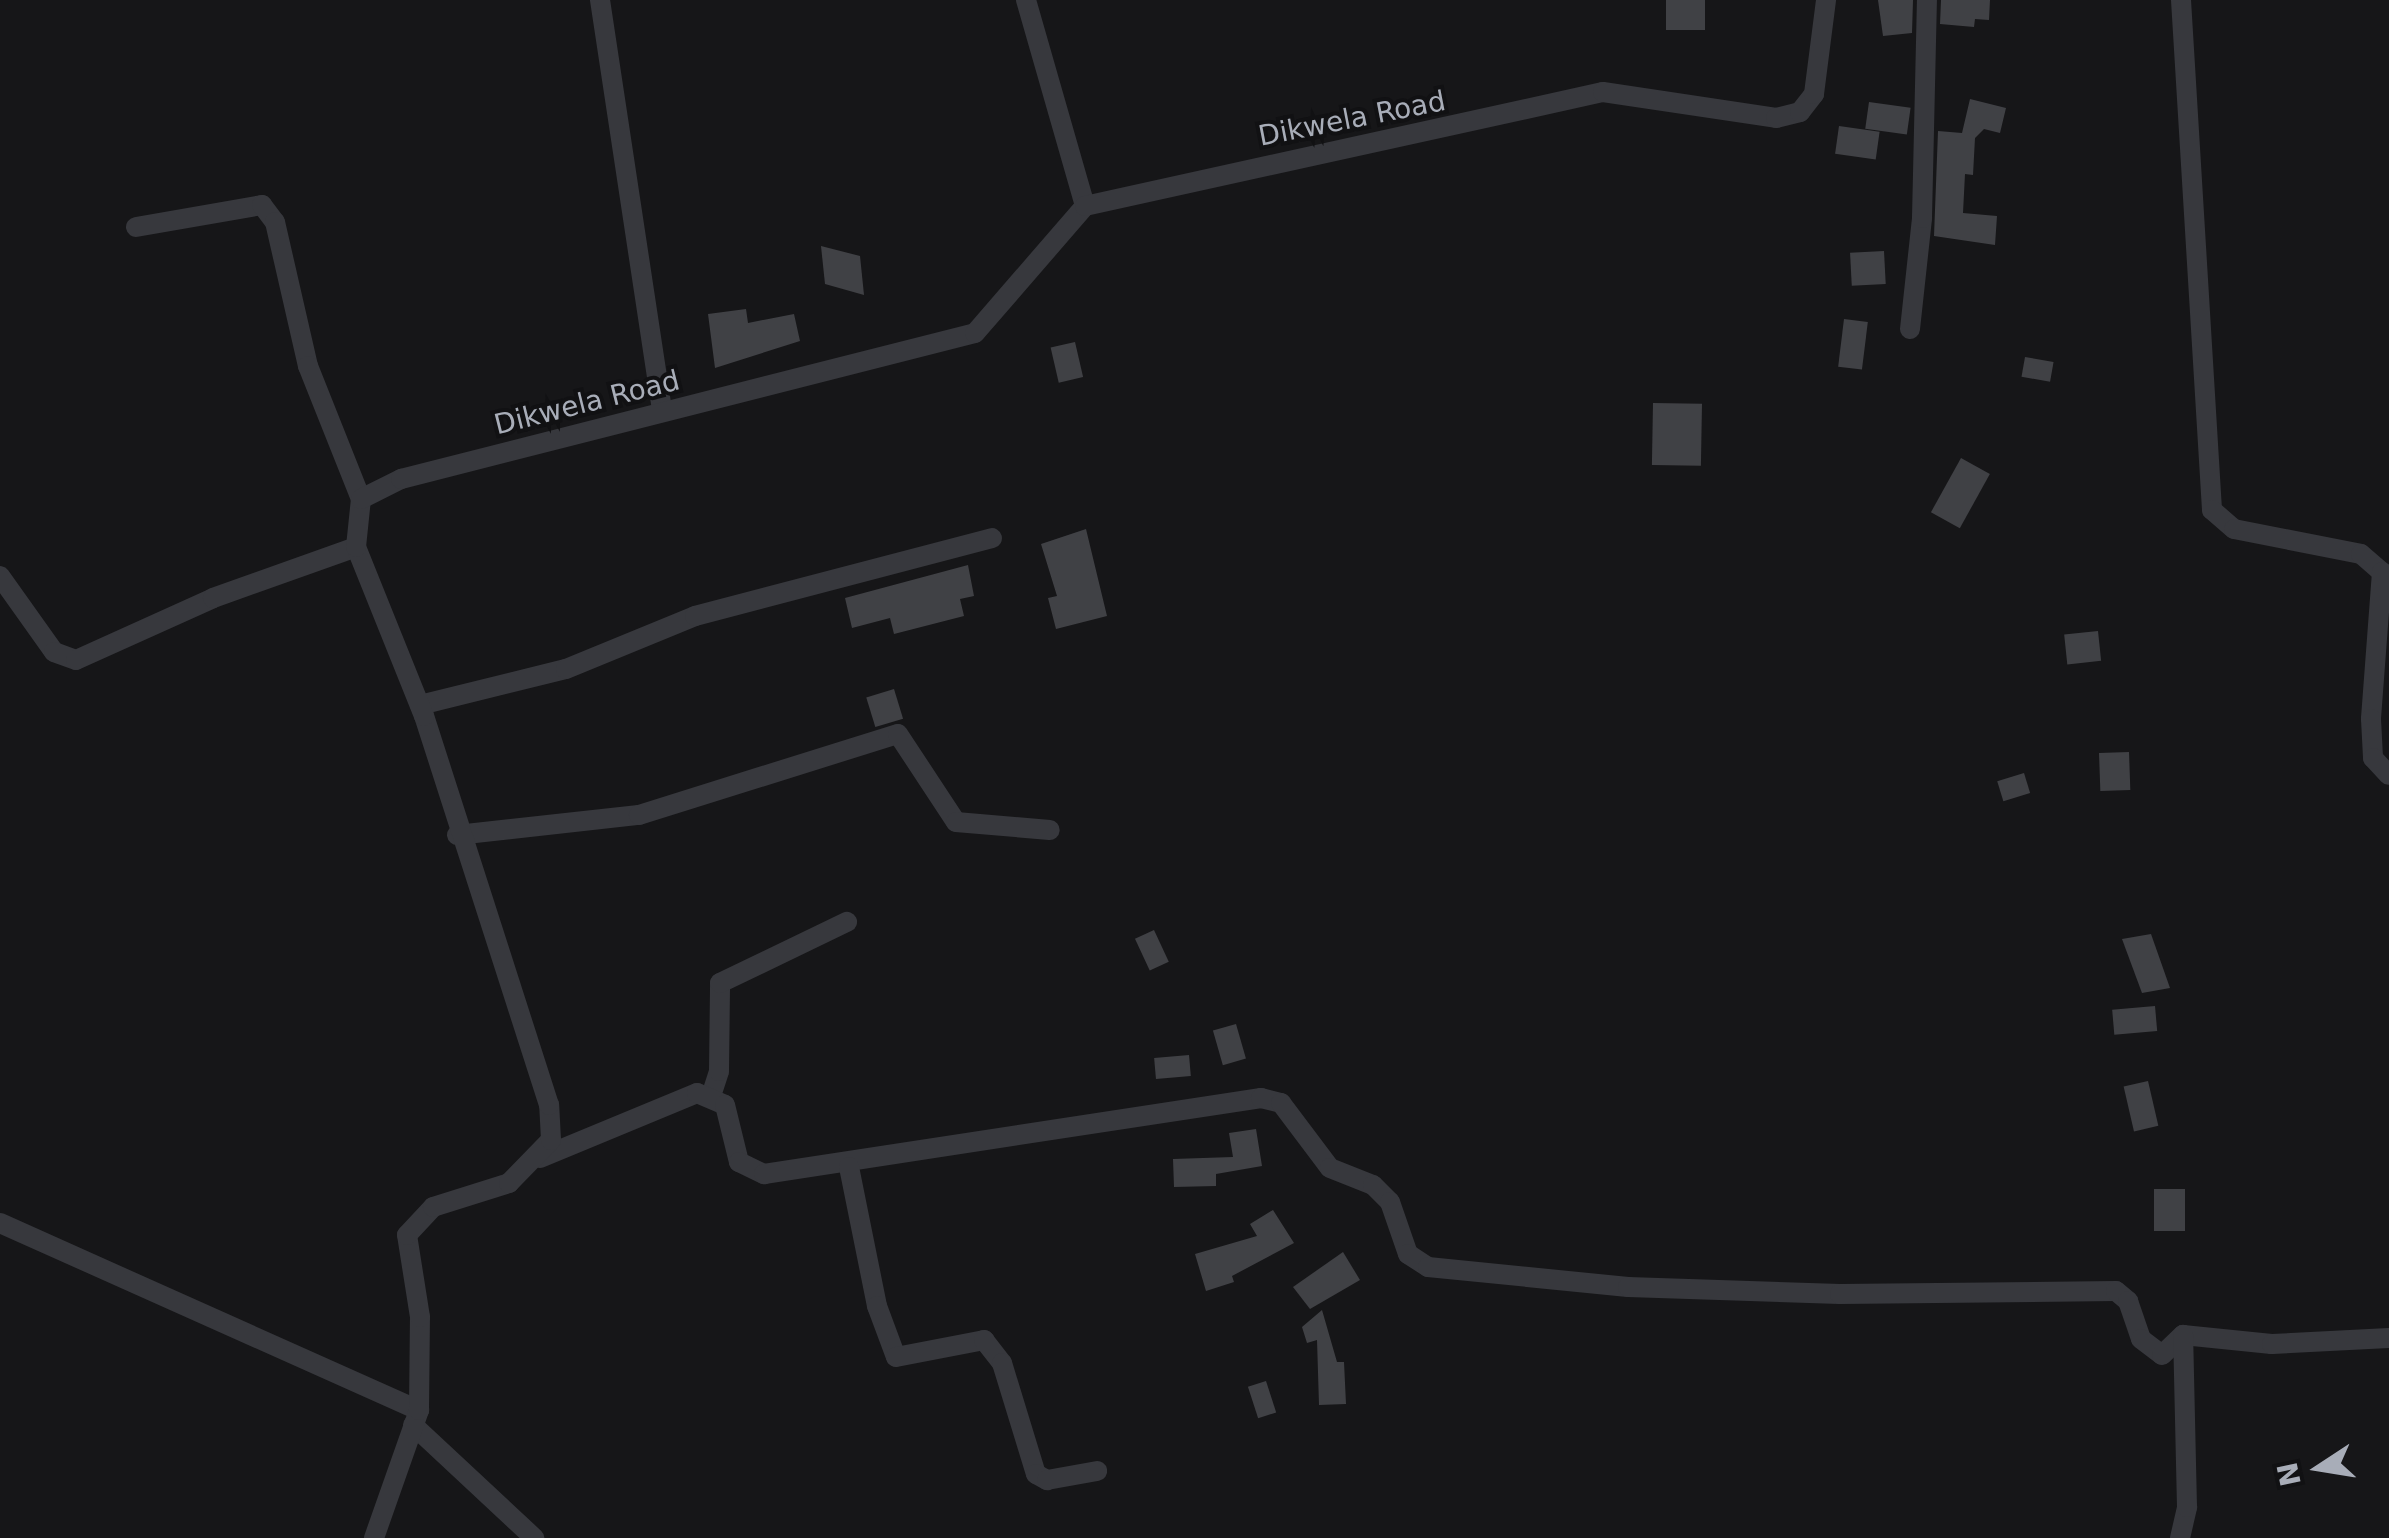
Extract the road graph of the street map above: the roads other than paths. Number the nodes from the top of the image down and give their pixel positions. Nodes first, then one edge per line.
1 (600, 0) edge
2 (1026, 0) edge
3 (1826, 0) edge
4 (1926, 0) edge
5 (2181, 0) edge
6 (1085, 206) junction
7 (136, 227) dead end
8 (1910, 329) dead end
9 (662, 410) junction
10 (360, 499) junction
11 (992, 538) dead end
12 (356, 548) junction
13 (0, 576) edge
14 (420, 705) junction
15 (2389, 775) edge
16 (1050, 830) dead end
17 (457, 835) junction
18 (848, 922) dead end
19 (712, 1093) junction
20 (540, 1158) junction
21 (850, 1166) junction
22 (0, 1223) edge
23 (2183, 1335) junction
24 (2389, 1338) edge
25 (416, 1418) junction
26 (1097, 1470) dead end
27 (374, 1538) edge
28 (534, 1538) edge
29 (2180, 1538) edge

1 - 9 street
2 - 6 street
3 - 6 street, Dikwela Road
4 - 8 street
5 - 15 street
6 - 9 street, Dikwela Road
7 - 10 street
9 - 10 street, Dikwela Road
10 - 12 street
11 - 14 street
12 - 13 street
12 - 14 street
14 - 17 street
16 - 17 street
17 - 20 street
18 - 19 street
19 - 20 street
19 - 21 street
20 - 25 street
21 - 23 street
21 - 26 street
22 - 25 street
23 - 24 street
23 - 29 street
25 - 27 street
25 - 28 street

